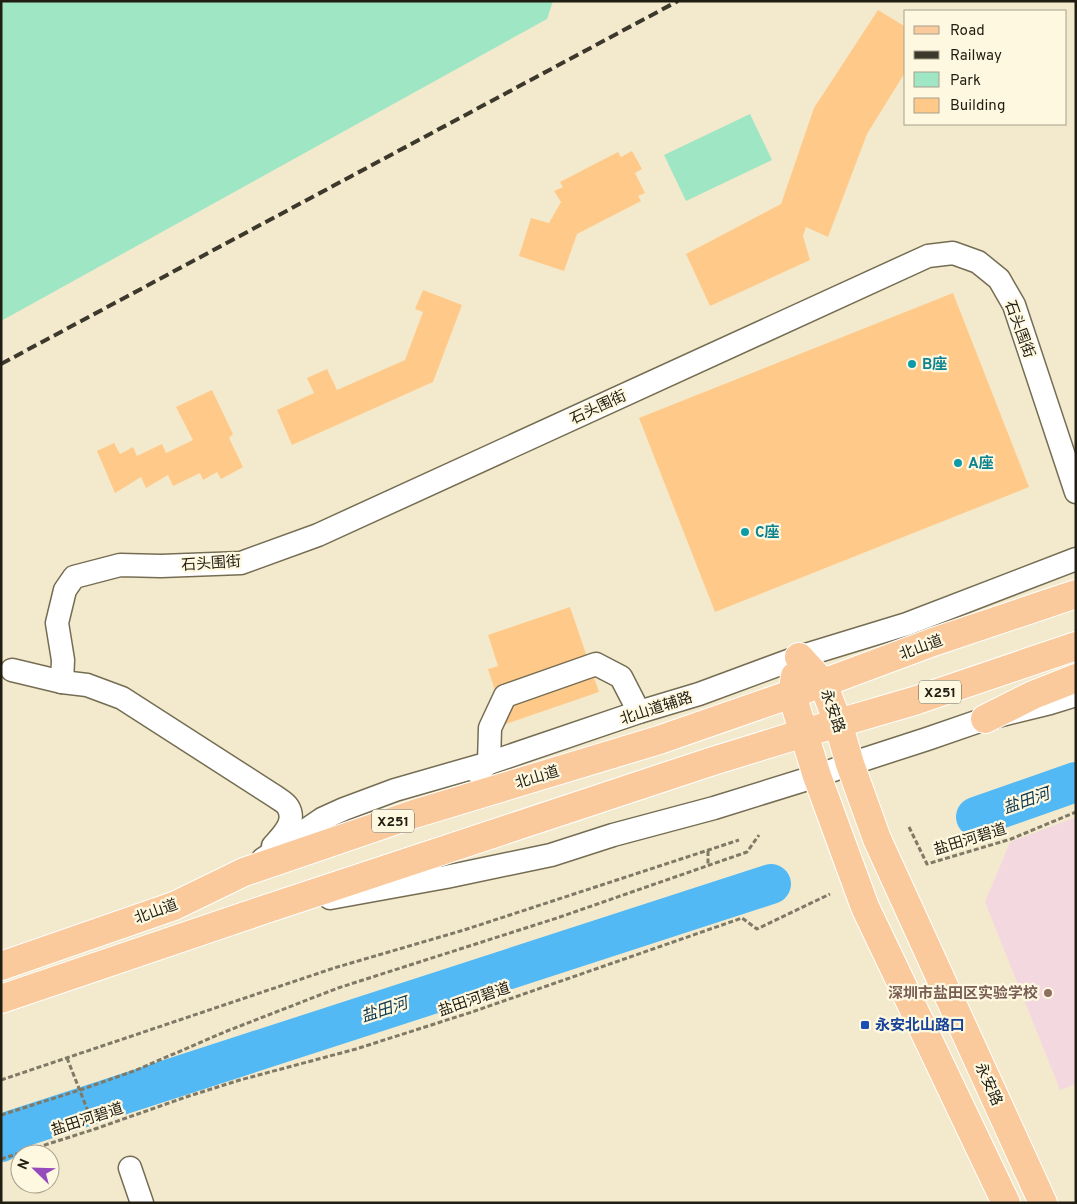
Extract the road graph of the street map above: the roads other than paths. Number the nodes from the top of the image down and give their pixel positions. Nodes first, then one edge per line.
1 (1076, 492) edge
2 (1076, 559) edge
3 (1076, 594) edge
4 (1076, 646) edge
5 (799, 657) junction
6 (12, 670) dead end
7 (1076, 678) edge
8 (62, 682) junction
9 (823, 683) junction
10 (792, 695) junction
11 (1076, 695) edge
12 (639, 712) junction
13 (985, 719) junction
14 (838, 723) junction
15 (804, 733) junction
16 (489, 763) junction
17 (850, 764) junction
18 (817, 776) junction
19 (288, 806) junction
20 (414, 814) junction
21 (322, 819) junction
22 (244, 872) junction
23 (266, 909) junction
24 (1, 966) edge
25 (1, 1000) edge
26 (130, 1168) dead end
27 (142, 1203) edge
28 (1006, 1203) edge
29 (1043, 1203) edge

1 - 8 street, 石头围街
2 - 5 street, 北山道辅路
3 - 9 main road, 北山道 / X251
4 - 14 main road, X251
5 - 9 main road, 永安路
5 - 10 main road
5 - 12 street, 北山道辅路
6 - 8 street
7 - 13 main road
8 - 19 street
9 - 10 main road, 北山道 / X251
9 - 14 main road, 永安路
10 - 15 main road
10 - 20 main road, 北山道 / X251
11 - 13 street
12 - 16 street, 北山道辅路
12 - 16 street
13 - 17 street
14 - 15 main road, X251
14 - 17 main road, 永安路
15 - 18 main road
15 - 23 main road, X251
16 - 20 street
16 - 21 street, 北山道辅路
17 - 18 street
17 - 29 main road, 永安路
18 - 23 street
18 - 28 main road
19 - 21 street
19 - 22 street
20 - 22 main road, 北山道 / X251
21 - 22 street, 北山道辅路
22 - 24 main road, 北山道 / X251
23 - 25 main road, X251
26 - 27 street

